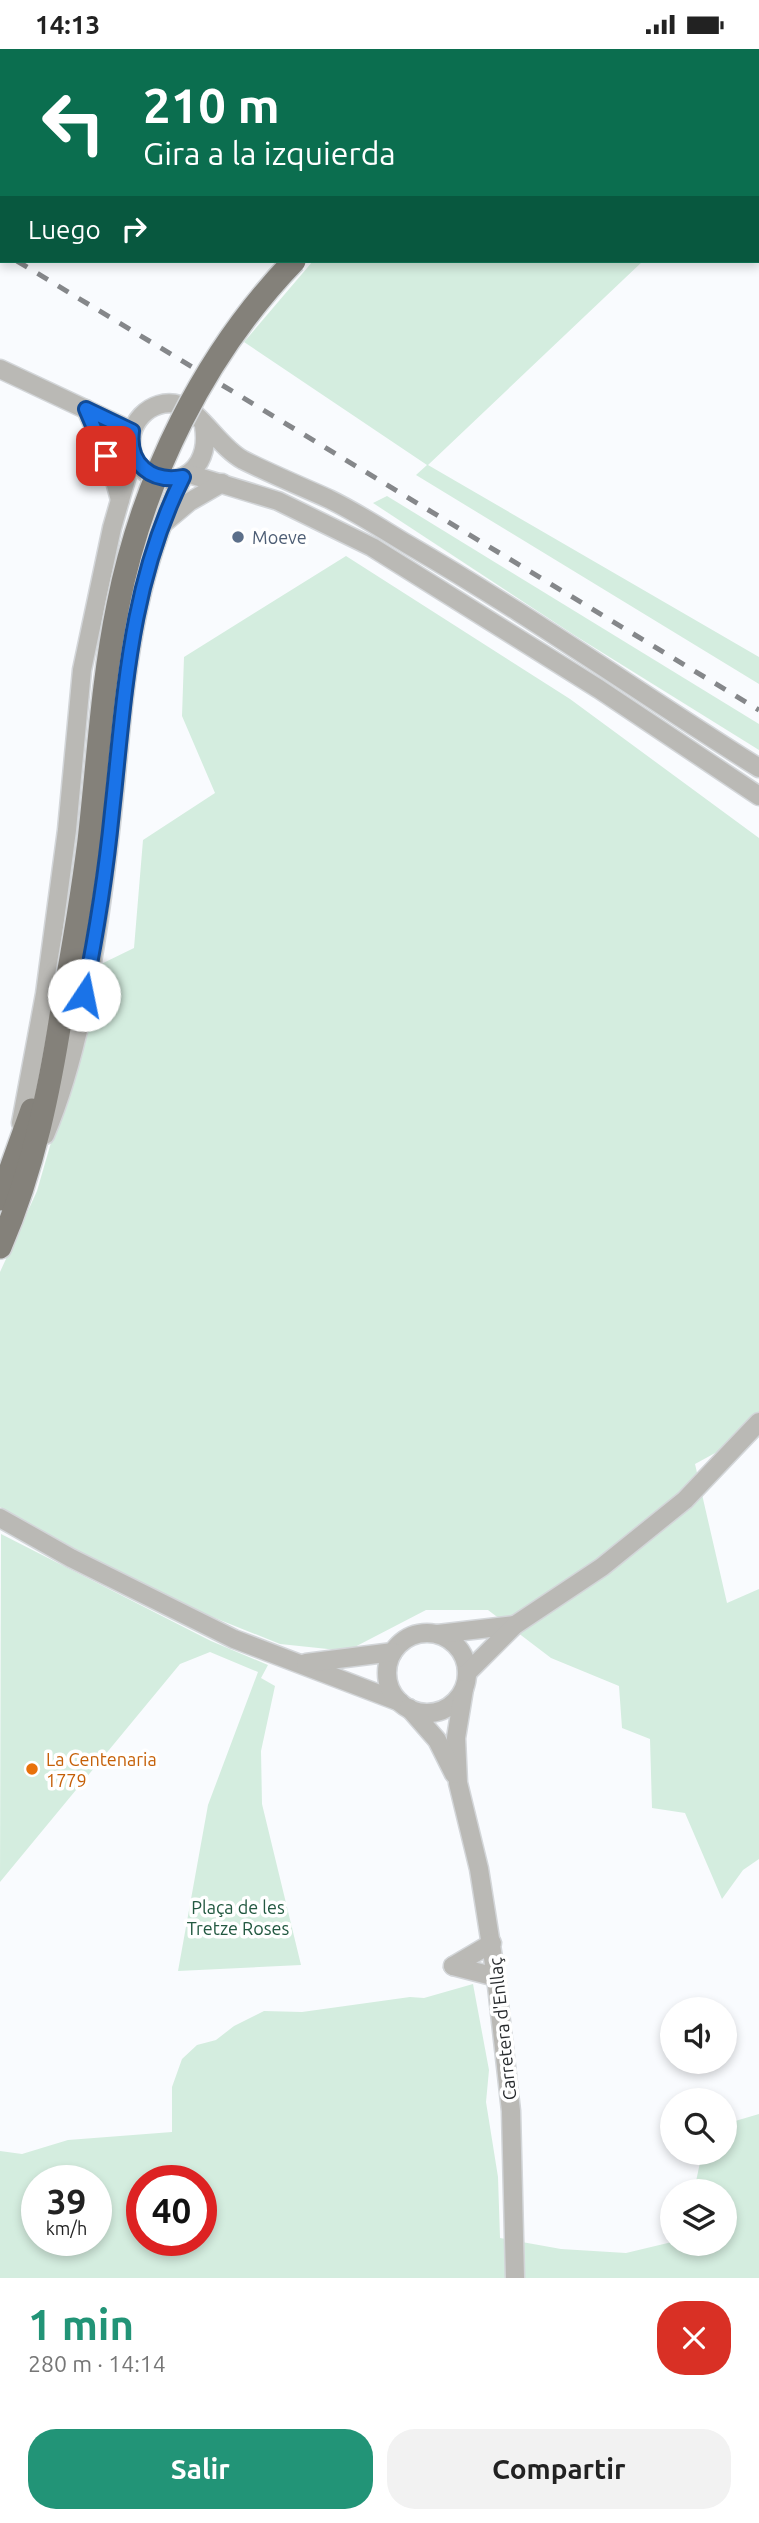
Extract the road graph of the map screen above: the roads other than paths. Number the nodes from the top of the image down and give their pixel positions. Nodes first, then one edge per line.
1 (292, 263) edge
2 (0, 369) edge
3 (86, 409) junction
4 (204, 426) junction
5 (132, 431) junction
6 (133, 455) junction
7 (186, 475) junction
8 (222, 483) junction
9 (120, 500) junction
10 (163, 524) junction
11 (759, 768) edge
12 (759, 796) edge
13 (21, 1166) junction
14 (0, 1199) edge
15 (0, 1247) edge
16 (759, 1422) edge
17 (0, 1518) edge
18 (515, 1625) junction
19 (438, 1634) junction
20 (393, 1652) junction
21 (303, 1664) junction
22 (466, 1681) junction
23 (405, 1705) junction
24 (458, 1783) junction
25 (492, 1943) junction
26 (496, 1977) junction
27 (515, 2278) edge

1 - 13 main road, bridge
2 - 3 street
3 - 5 street
3 - 9 street
4 - 5 street
4 - 7 street
4 - 11 street
5 - 6 street
6 - 7 street
6 - 9 street
7 - 8 street
7 - 10 street
8 - 10 street
8 - 12 street
9 - 13 street
10 - 13 street
13 - 14 main road
13 - 15 main road
16 - 18 street
17 - 21 street
18 - 19 street
18 - 22 street
19 - 20 street
19 - 22 street
20 - 21 street
20 - 23 street
21 - 23 street
22 - 23 street
22 - 24 street, Carretera d'Enllaç
23 - 24 street, Carretera d'Enllaç
24 - 25 street, Carretera d'Enllaç
25 - 26 street, Carretera d'Enllaç
25 - 26 street
26 - 27 street, Carretera d'Enllaç

